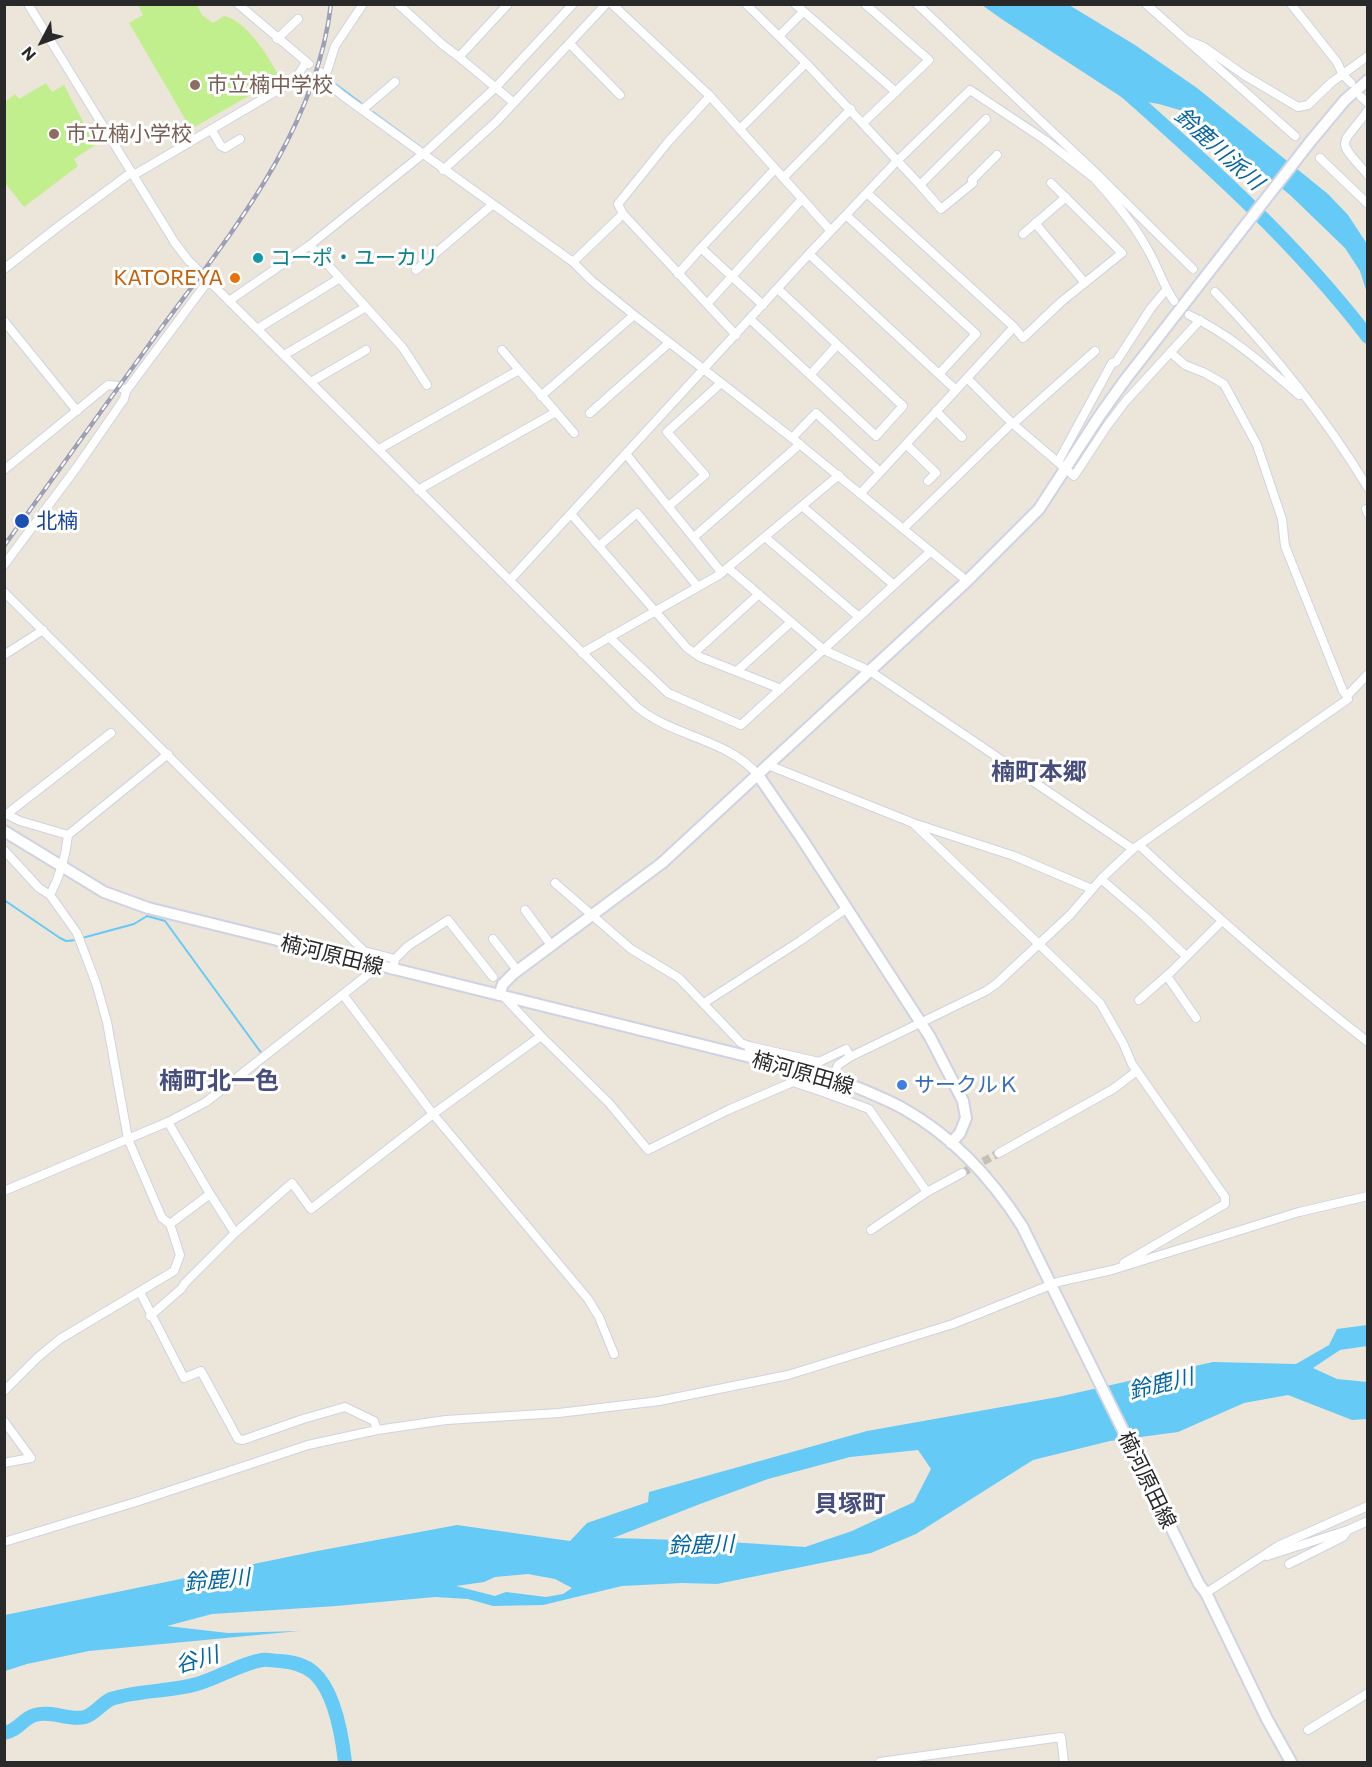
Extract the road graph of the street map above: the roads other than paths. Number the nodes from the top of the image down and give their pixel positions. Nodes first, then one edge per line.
1 (28, 4) edge
2 (238, 4) edge
3 (363, 4) edge
4 (398, 4) edge
5 (508, 4) edge
6 (573, 4) edge
7 (606, 4) edge
8 (612, 4) edge
9 (746, 4) edge
10 (795, 4) edge
11 (865, 4) edge
12 (917, 4) edge
13 (1146, 4) edge
14 (1291, 4) edge
15 (803, 12) junction
16 (298, 20) dead end
17 (779, 36) junction
18 (277, 39) junction
19 (1187, 40) junction
20 (570, 44) junction
21 (1368, 56) edge
22 (459, 57) junction
23 (806, 63) junction
24 (1343, 75) junction
25 (1368, 80) edge
26 (395, 81) dead end
27 (1351, 83) dead end
28 (496, 87) junction
29 (896, 92) junction
30 (620, 95) dead end
31 (710, 96) junction
32 (1361, 97) dead end
33 (513, 102) junction
34 (1368, 103) edge
35 (851, 109) junction
36 (362, 110) junction
37 (1368, 110) edge
38 (986, 119) dead end
39 (863, 123) junction
40 (211, 129) junction
41 (740, 129) junction
42 (1295, 136) dead end
43 (240, 139) dead end
44 (426, 152) junction
45 (997, 156) dead end
46 (1320, 158) dead end
47 (898, 161) junction
48 (446, 167) junction
49 (775, 169) junction
50 (133, 174) junction
51 (1368, 175) edge
52 (1096, 176) junction
53 (783, 177) junction
54 (1051, 183) dead end
55 (920, 185) junction
56 (867, 193) junction
57 (1066, 197) junction
58 (802, 200) junction
59 (1368, 204) edge
60 (492, 205) junction
61 (624, 214) junction
62 (846, 215) junction
63 (1035, 223) junction
64 (831, 231) junction
65 (1023, 234) dead end
66 (310, 245) junction
67 (701, 248) junction
68 (809, 254) junction
69 (573, 262) junction
70 (4, 269) edge
71 (1193, 269) dead end
72 (416, 270) dead end
73 (678, 274) junction
74 (733, 276) junction
75 (339, 278) junction
76 (208, 281) junction
77 (1085, 283) junction
78 (778, 289) junction
79 (1166, 290) junction
80 (1215, 292) dead end
81 (229, 301) junction
82 (1174, 301) dead end
83 (707, 304) junction
84 (764, 305) junction
85 (366, 306) junction
86 (634, 315) junction
87 (1189, 315) dead end
88 (751, 320) junction
89 (1200, 320) junction
90 (4, 321) edge
91 (1014, 327) junction
92 (257, 329) junction
93 (736, 335) junction
94 (669, 343) junction
95 (837, 345) junction
96 (366, 350) dead end
97 (502, 350) dead end
98 (1095, 351) dead end
99 (1170, 352) junction
100 (284, 355) junction
101 (519, 370) junction
102 (704, 370) junction
103 (939, 374) junction
104 (810, 375) junction
105 (967, 378) junction
106 (311, 382) junction
107 (720, 383) junction
108 (427, 385) dead end
109 (956, 390) junction
110 (126, 391) junction
111 (541, 396) junction
112 (1313, 408) junction
113 (77, 411) junction
114 (936, 411) junction
115 (556, 412) junction
116 (590, 413) dead end
117 (1012, 424) junction
118 (574, 432) dead end
119 (962, 436) dead end
120 (792, 438) junction
121 (800, 444) junction
122 (906, 444) junction
123 (379, 449) junction
124 (626, 454) junction
125 (1062, 466) junction
126 (4, 470) edge
127 (880, 472) junction
128 (839, 475) junction
129 (928, 481) dead end
130 (1368, 488) edge
131 (418, 490) junction
132 (860, 494) junction
133 (669, 506) junction
134 (802, 506) junction
135 (571, 514) junction
136 (903, 529) junction
137 (694, 537) junction
138 (765, 537) junction
139 (599, 546) junction
140 (930, 552) junction
141 (4, 565) edge
142 (725, 570) junction
143 (510, 580) junction
144 (967, 581) junction
145 (894, 585) junction
146 (698, 586) junction
147 (4, 592) edge
148 (759, 594) junction
149 (655, 611) junction
150 (859, 617) junction
151 (791, 622) junction
152 (43, 630) junction
153 (609, 637) junction
154 (824, 650) junction
155 (582, 652) junction
156 (694, 653) junction
157 (4, 655) edge
158 (737, 671) junction
159 (870, 671) junction
160 (1368, 674) edge
161 (781, 689) junction
162 (1347, 696) junction
163 (111, 733) dead end
164 (168, 754) junction
165 (768, 765) junction
166 (758, 775) junction
167 (6, 814) edge
168 (913, 823) junction
169 (4, 831) edge
170 (68, 835) junction
171 (1136, 847) junction
172 (4, 850) edge
173 (61, 867) junction
174 (1101, 879) junction
175 (555, 883) dead end
176 (1092, 889) junction
177 (50, 895) junction
178 (847, 908) junction
179 (525, 910) dead end
180 (592, 915) junction
181 (1221, 922) junction
182 (493, 939) dead end
183 (1038, 944) junction
184 (551, 945) junction
185 (1186, 956) junction
186 (394, 964) junction
187 (379, 966) junction
188 (518, 970) junction
189 (1167, 976) junction
190 (493, 977) dead end
191 (344, 996) junction
192 (502, 996) junction
193 (1139, 1000) dead end
194 (704, 1003) junction
195 (1196, 1018) dead end
196 (921, 1021) junction
197 (541, 1036) junction
198 (1368, 1042) edge
199 (749, 1051) junction
200 (850, 1057) junction
201 (1137, 1071) junction
202 (831, 1077) junction
203 (826, 1093) junction
204 (434, 1114) junction
205 (168, 1122) junction
206 (128, 1139) junction
207 (951, 1143) junction
208 (999, 1153) tunnel mouth
209 (963, 1173) tunnel mouth
210 (4, 1191) edge
211 (927, 1192) junction
212 (210, 1194) junction
213 (1368, 1196) edge
214 (171, 1224) junction
215 (871, 1230) dead end
216 (235, 1233) junction
217 (1112, 1270) junction
218 (174, 1271) junction
219 (184, 1283) junction
220 (1054, 1290) junction
221 (140, 1292) junction
222 (150, 1316) junction
223 (614, 1354) dead end
224 (4, 1391) edge
225 (4, 1421) edge
226 (377, 1430) junction
227 (4, 1462) edge
228 (1368, 1506) edge
229 (1368, 1521) edge
230 (1348, 1530) junction
231 (4, 1542) edge
232 (1257, 1558) junction
233 (1289, 1564) dead end
234 (1206, 1593) junction
235 (1368, 1693) edge
236 (1308, 1730) dead end
237 (1287, 1761) edge
238 (879, 1762) edge
239 (1064, 1762) edge

1 - 50 street
2 - 18 street
3 - 36 street
4 - 22 street
5 - 22 street
6 - 28 street
7 - 20 street
8 - 31 street
9 - 17 street
10 - 15 street
11 - 29 street
12 - 52 street
13 - 19 street
14 - 24 street
15 - 17 street
15 - 29 street
16 - 18 street
17 - 23 street
18 - 40 street
19 - 24 street
19 - 42 street
20 - 30 street
20 - 33 street
21 - 24 street
22 - 28 street
23 - 35 street
23 - 41 street
24 - 27 street
25 - 125 street
26 - 36 street
28 - 33 street
28 - 44 street
29 - 39 street
31 - 41 street
31 - 61 street
32 - 34 street
33 - 48 street
35 - 39 street
35 - 53 street
36 - 44 street
37 - 51 street
38 - 55 street
39 - 47 street
40 - 43 street
40 - 50 street
41 - 49 street
44 - 48 street
44 - 66 street
45 - 55 street
46 - 59 street
47 - 52 street
47 - 55 street
47 - 56 street
48 - 60 street
49 - 53 street
49 - 67 street
50 - 70 street
50 - 76 street
52 - 71 street
52 - 79 street
53 - 58 street
54 - 57 street
56 - 62 street
56 - 91 street
57 - 63 street
57 - 77 street
58 - 64 street
58 - 74 street
60 - 69 street
60 - 72 street
61 - 69 street
61 - 73 street
62 - 64 street
62 - 103 street
63 - 65 street
63 - 77 street
64 - 68 street
66 - 75 street
66 - 81 street
67 - 73 street
67 - 74 street
68 - 78 street
68 - 103 street
69 - 86 street
73 - 83 street
74 - 83 street
74 - 84 street
75 - 85 street
75 - 92 street
76 - 81 street
76 - 110 street
77 - 91 street
78 - 84 street
78 - 95 street
79 - 82 street
79 - 125 street
80 - 112 street
81 - 92 street
83 - 93 street
84 - 88 street
85 - 100 street
85 - 108 street
86 - 94 street
86 - 111 street
87 - 89 street
88 - 93 street
88 - 104 street
89 - 99 street
89 - 112 street
90 - 113 street
91 - 105 street
92 - 100 street
93 - 102 street
94 - 102 street
94 - 116 street
95 - 104 street
95 - 104 street
96 - 106 street
97 - 101 street
98 - 117 street
99 - 125 street
99 - 162 street
100 - 106 street
101 - 111 street
101 - 123 street
102 - 107 street
102 - 124 street
103 - 109 street
105 - 109 street
105 - 117 street
106 - 123 street
107 - 120 street
107 - 133 street
109 - 114 street
110 - 113 street
110 - 141 street
111 - 115 street
112 - 130 street
113 - 126 street
114 - 119 street
114 - 122 street
115 - 118 street
115 - 131 street
117 - 125 street
117 - 136 street
120 - 121 street
120 - 127 street
121 - 128 street
121 - 137 street
122 - 127 street
122 - 129 street
123 - 131 street
124 - 133 street
124 - 135 street
125 - 144 street
127 - 132 street
128 - 132 street
128 - 134 street
131 - 143 street
132 - 136 street
133 - 137 street
134 - 138 street
134 - 145 street
135 - 139 street
135 - 143 street
136 - 140 street
137 - 142 street
138 - 142 street
138 - 150 street
139 - 146 street
139 - 149 street
140 - 144 street
140 - 145 street
142 - 146 street
142 - 148 street
143 - 155 street
144 - 159 street
145 - 150 street
146 - 149 street
147 - 152 street
148 - 151 street
148 - 156 street
149 - 153 street
149 - 156 street
150 - 154 street
151 - 154 street
151 - 158 street
152 - 157 street
152 - 164 street
153 - 155 street
153 - 161 street
154 - 159 street
154 - 161 street
155 - 166 street
156 - 158 street
158 - 161 street
159 - 165 street
159 - 171 street
160 - 162 street
162 - 171 street
163 - 167 street
164 - 170 street
164 - 186 street
165 - 166 street
165 - 168 street
166 - 178 street
166 - 180 street
167 - 170 street
168 - 176 street
168 - 183 street
169 - 173 street, 楠河原田線
170 - 173 street
171 - 174 street
171 - 181 street
172 - 177 street
173 - 177 street
173 - 187 street, 楠河原田線
174 - 176 street
174 - 185 street
175 - 180 street
176 - 183 street
177 - 206 street
178 - 194 street
178 - 196 street
179 - 184 street
180 - 184 street
180 - 194 street
181 - 185 street
181 - 198 street
182 - 188 street
183 - 196 street
183 - 201 street
184 - 188 street
185 - 189 street
186 - 187 street, 楠河原田線
186 - 190 street
186 - 192 street, 楠河原田線
187 - 191 street
188 - 192 street
189 - 193 street
189 - 195 street
191 - 204 street
191 - 205 street
192 - 197 street
192 - 199 street, 楠河原田線
194 - 199 street
196 - 200 street
196 - 207 street
197 - 203 street
197 - 204 street
199 - 200 street
199 - 202 street, 楠河原田線
200 - 202 street
201 - 208 street
201 - 217 street
202 - 203 street
202 - 207 street, 楠河原田線
203 - 211 street
204 - 216 street
204 - 223 street
205 - 206 street
205 - 212 street
206 - 210 street
206 - 214 street
207 - 220 street, 楠河原田線
209 - 211 street
211 - 215 street
212 - 214 street
212 - 216 street
213 - 217 street
214 - 218 street
216 - 219 street
217 - 220 street
218 - 219 street
218 - 221 street
219 - 222 street
220 - 226 street
220 - 234 street, 楠河原田線
221 - 222 street
221 - 224 street
222 - 226 street
225 - 227 street
226 - 231 street
228 - 232 street
229 - 230 street
230 - 232 street
230 - 233 street
232 - 234 street
234 - 237 street, 楠河原田線
235 - 236 street
238 - 239 street

